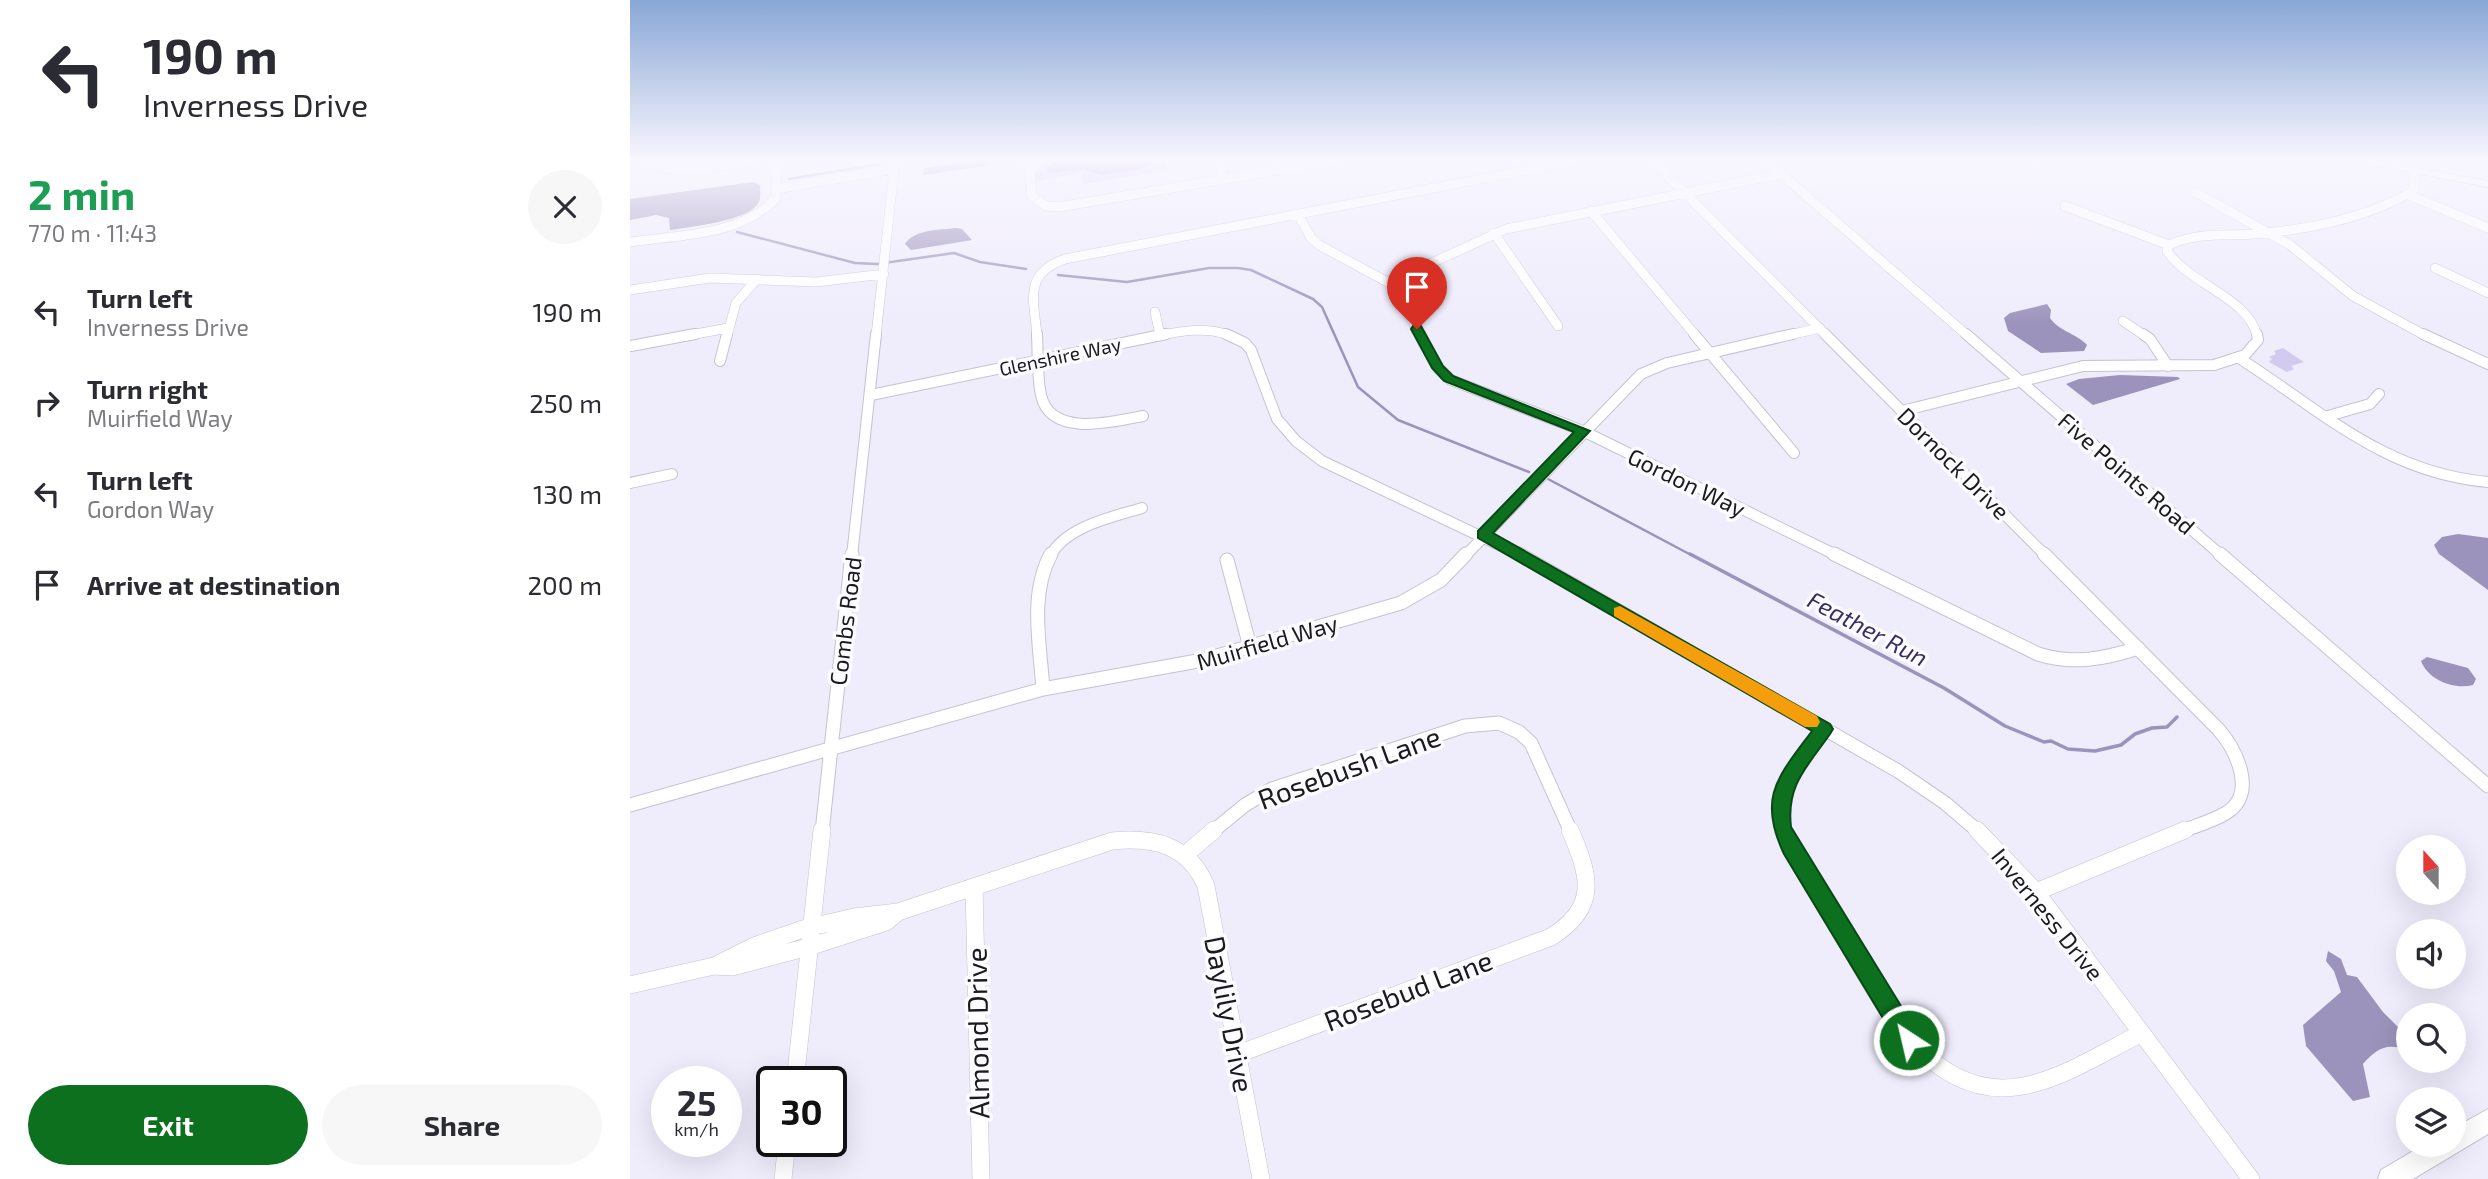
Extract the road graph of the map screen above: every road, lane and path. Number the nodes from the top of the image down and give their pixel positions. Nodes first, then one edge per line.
1 (757, 215) edge
2 (890, 215) edge
3 (1291, 215) edge
4 (1298, 215) edge
5 (1573, 215) edge
6 (1594, 215) edge
7 (1707, 215) edge
8 (1829, 215) edge
9 (2089, 215) edge
10 (2238, 215) edge
11 (2345, 215) edge
12 (2457, 215) edge
13 (2488, 228) edge
14 (1494, 233) junction
15 (2272, 233) junction
16 (630, 242) edge
17 (2169, 245) junction
18 (886, 255) joint
19 (2435, 268) dead end
20 (884, 271) junction
21 (757, 279) junction
22 (1390, 282) junction
23 (630, 290) edge
24 (2488, 293) edge
25 (1155, 312) dead end
26 (2123, 321) dead end
27 (1558, 326) dead end
28 (728, 328) junction
29 (1820, 328) junction
30 (1160, 335) junction
31 (1247, 345) joint
32 (631, 346) edge
33 (1710, 353) junction
34 (2239, 358) junction
35 (720, 361) dead end
36 (1039, 361) junction
37 (2488, 364) edge
38 (2168, 366) junction
39 (2021, 381) junction
40 (2379, 394) dead end
41 (871, 396) junction
42 (1902, 411) junction
43 (1143, 416) dead end
44 (2328, 416) junction
45 (1583, 431) junction
46 (1794, 453) dead end
47 (672, 474) dead end
48 (630, 482) edge
49 (2488, 482) edge
50 (1143, 508) dead end
51 (1483, 534) junction
52 (1227, 560) dead end
53 (1250, 646) junction
54 (2138, 648) junction
55 (1043, 689) junction
56 (1824, 729) junction
57 (831, 749) junction
58 (2488, 786) edge
59 (630, 804) edge
60 (1186, 854) junction
61 (974, 887) junction
62 (2036, 892) junction
63 (898, 912) junction
64 (1574, 920) joint
65 (814, 927) junction
66 (812, 946) junction
67 (714, 966) junction
68 (630, 985) edge
69 (2142, 1033) junction
70 (1237, 1054) junction
71 (797, 1066) edge
72 (2488, 1121) edge
73 (2466, 1134) edge
74 (785, 1157) edge
75 (2426, 1157) edge
76 (783, 1179) edge
77 (981, 1179) edge
78 (1261, 1179) edge
79 (2251, 1179) edge
80 (2390, 1179) edge

1 - 16 street
2 - 18 street, Combs Road
3 - 36 street
4 - 22 street
5 - 14 street
6 - 33 street
7 - 29 street, Dornock Drive
8 - 39 street, Five Points Road
9 - 17 street
10 - 15 street
11 - 15 street
12 - 13 street
14 - 22 street
14 - 27 street
15 - 17 street
15 - 37 street
17 - 34 street
18 - 20 street, Combs Road
19 - 24 street
20 - 21 street
20 - 41 street, Combs Road
21 - 23 street
21 - 28 street
22 - 45 street, Gordon Way
25 - 30 street
26 - 38 street
28 - 32 street
28 - 35 street
29 - 33 street, Muirfield Way
29 - 42 street, Dornock Drive
30 - 31 street, Glenshire Way
30 - 36 street, Glenshire Way
31 - 51 street, Inverness Drive
33 - 45 street, Muirfield Way
33 - 46 street
34 - 38 street
34 - 44 street
36 - 41 street, Glenshire Way
36 - 43 street
38 - 39 street
39 - 42 street
39 - 58 street, Five Points Road
40 - 44 street
41 - 57 street, Combs Road
42 - 54 street, Dornock Drive
44 - 49 street
45 - 51 street, Muirfield Way
45 - 54 street, Gordon Way
47 - 48 street
50 - 55 street
51 - 53 street, Muirfield Way
51 - 56 street, Inverness Drive
52 - 53 street
53 - 55 street, Muirfield Way
54 - 62 street, Dornock Drive
55 - 57 street, Muirfield Way
56 - 62 street, Inverness Drive
56 - 69 street
57 - 59 street, Muirfield Way
57 - 65 street, Combs Road
60 - 61 street
60 - 64 street, Rosebush Lane
60 - 70 street, Daylily Drive
61 - 63 street
61 - 77 street, Almond Drive
62 - 69 street, Inverness Drive
63 - 65 street
63 - 66 street
64 - 70 street, Rosebud Lane
65 - 66 street, Combs Road
65 - 67 street
66 - 67 street
66 - 71 street, Combs Road
67 - 68 street
69 - 79 street, Inverness Drive
70 - 78 street, Daylily Drive
72 - 73 main road
74 - 76 street
75 - 80 main road

